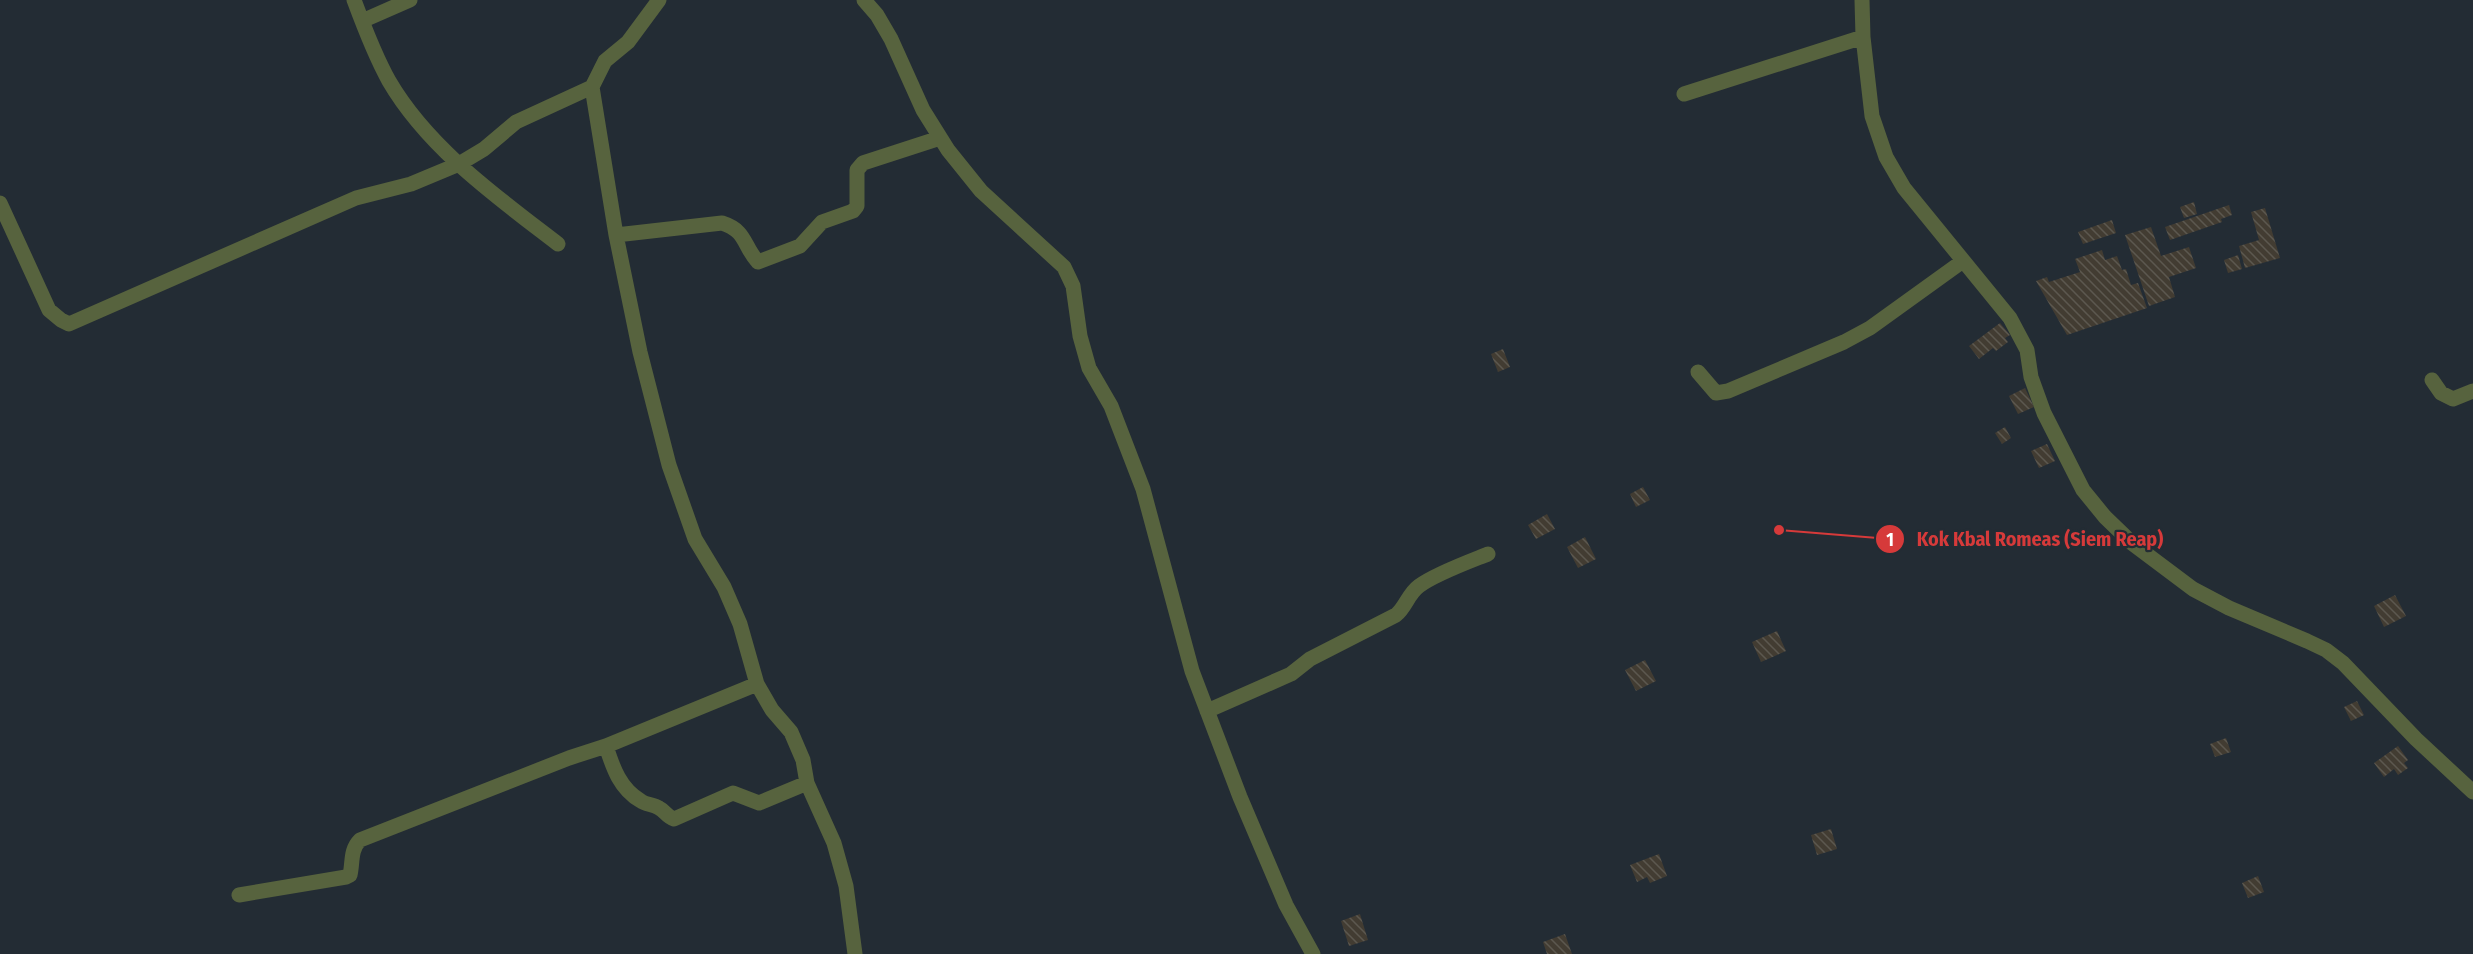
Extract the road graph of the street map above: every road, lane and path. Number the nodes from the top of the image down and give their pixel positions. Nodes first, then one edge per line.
1 (354, 0) edge
2 (410, 0) edge
3 (659, 0) edge
4 (864, 0) edge
5 (1862, 0) edge
6 (362, 21) junction
7 (1863, 36) junction
8 (592, 87) junction
9 (1684, 94) dead end
10 (940, 138) junction
11 (459, 164) junction
12 (0, 203) edge
13 (616, 235) junction
14 (558, 244) dead end
15 (1963, 261) junction
16 (1698, 372) dead end
17 (2432, 380) dead end
18 (2473, 391) edge
19 (1488, 554) dead end
20 (757, 684) junction
21 (1207, 711) junction
22 (606, 746) junction
23 (807, 783) junction
24 (2473, 792) edge
25 (239, 895) dead end
26 (855, 954) edge
27 (1313, 954) edge

1 - 6 street
2 - 6 street
3 - 8 street
4 - 10 street
5 - 7 street
6 - 11 street
7 - 9 street
7 - 15 street
8 - 11 street
8 - 13 street
10 - 13 street
10 - 21 street
11 - 12 street
11 - 14 street
13 - 20 street
15 - 16 street
15 - 24 street
17 - 18 street
19 - 21 street
20 - 22 street
20 - 23 street
21 - 27 street
22 - 23 street
22 - 25 street
23 - 26 street

